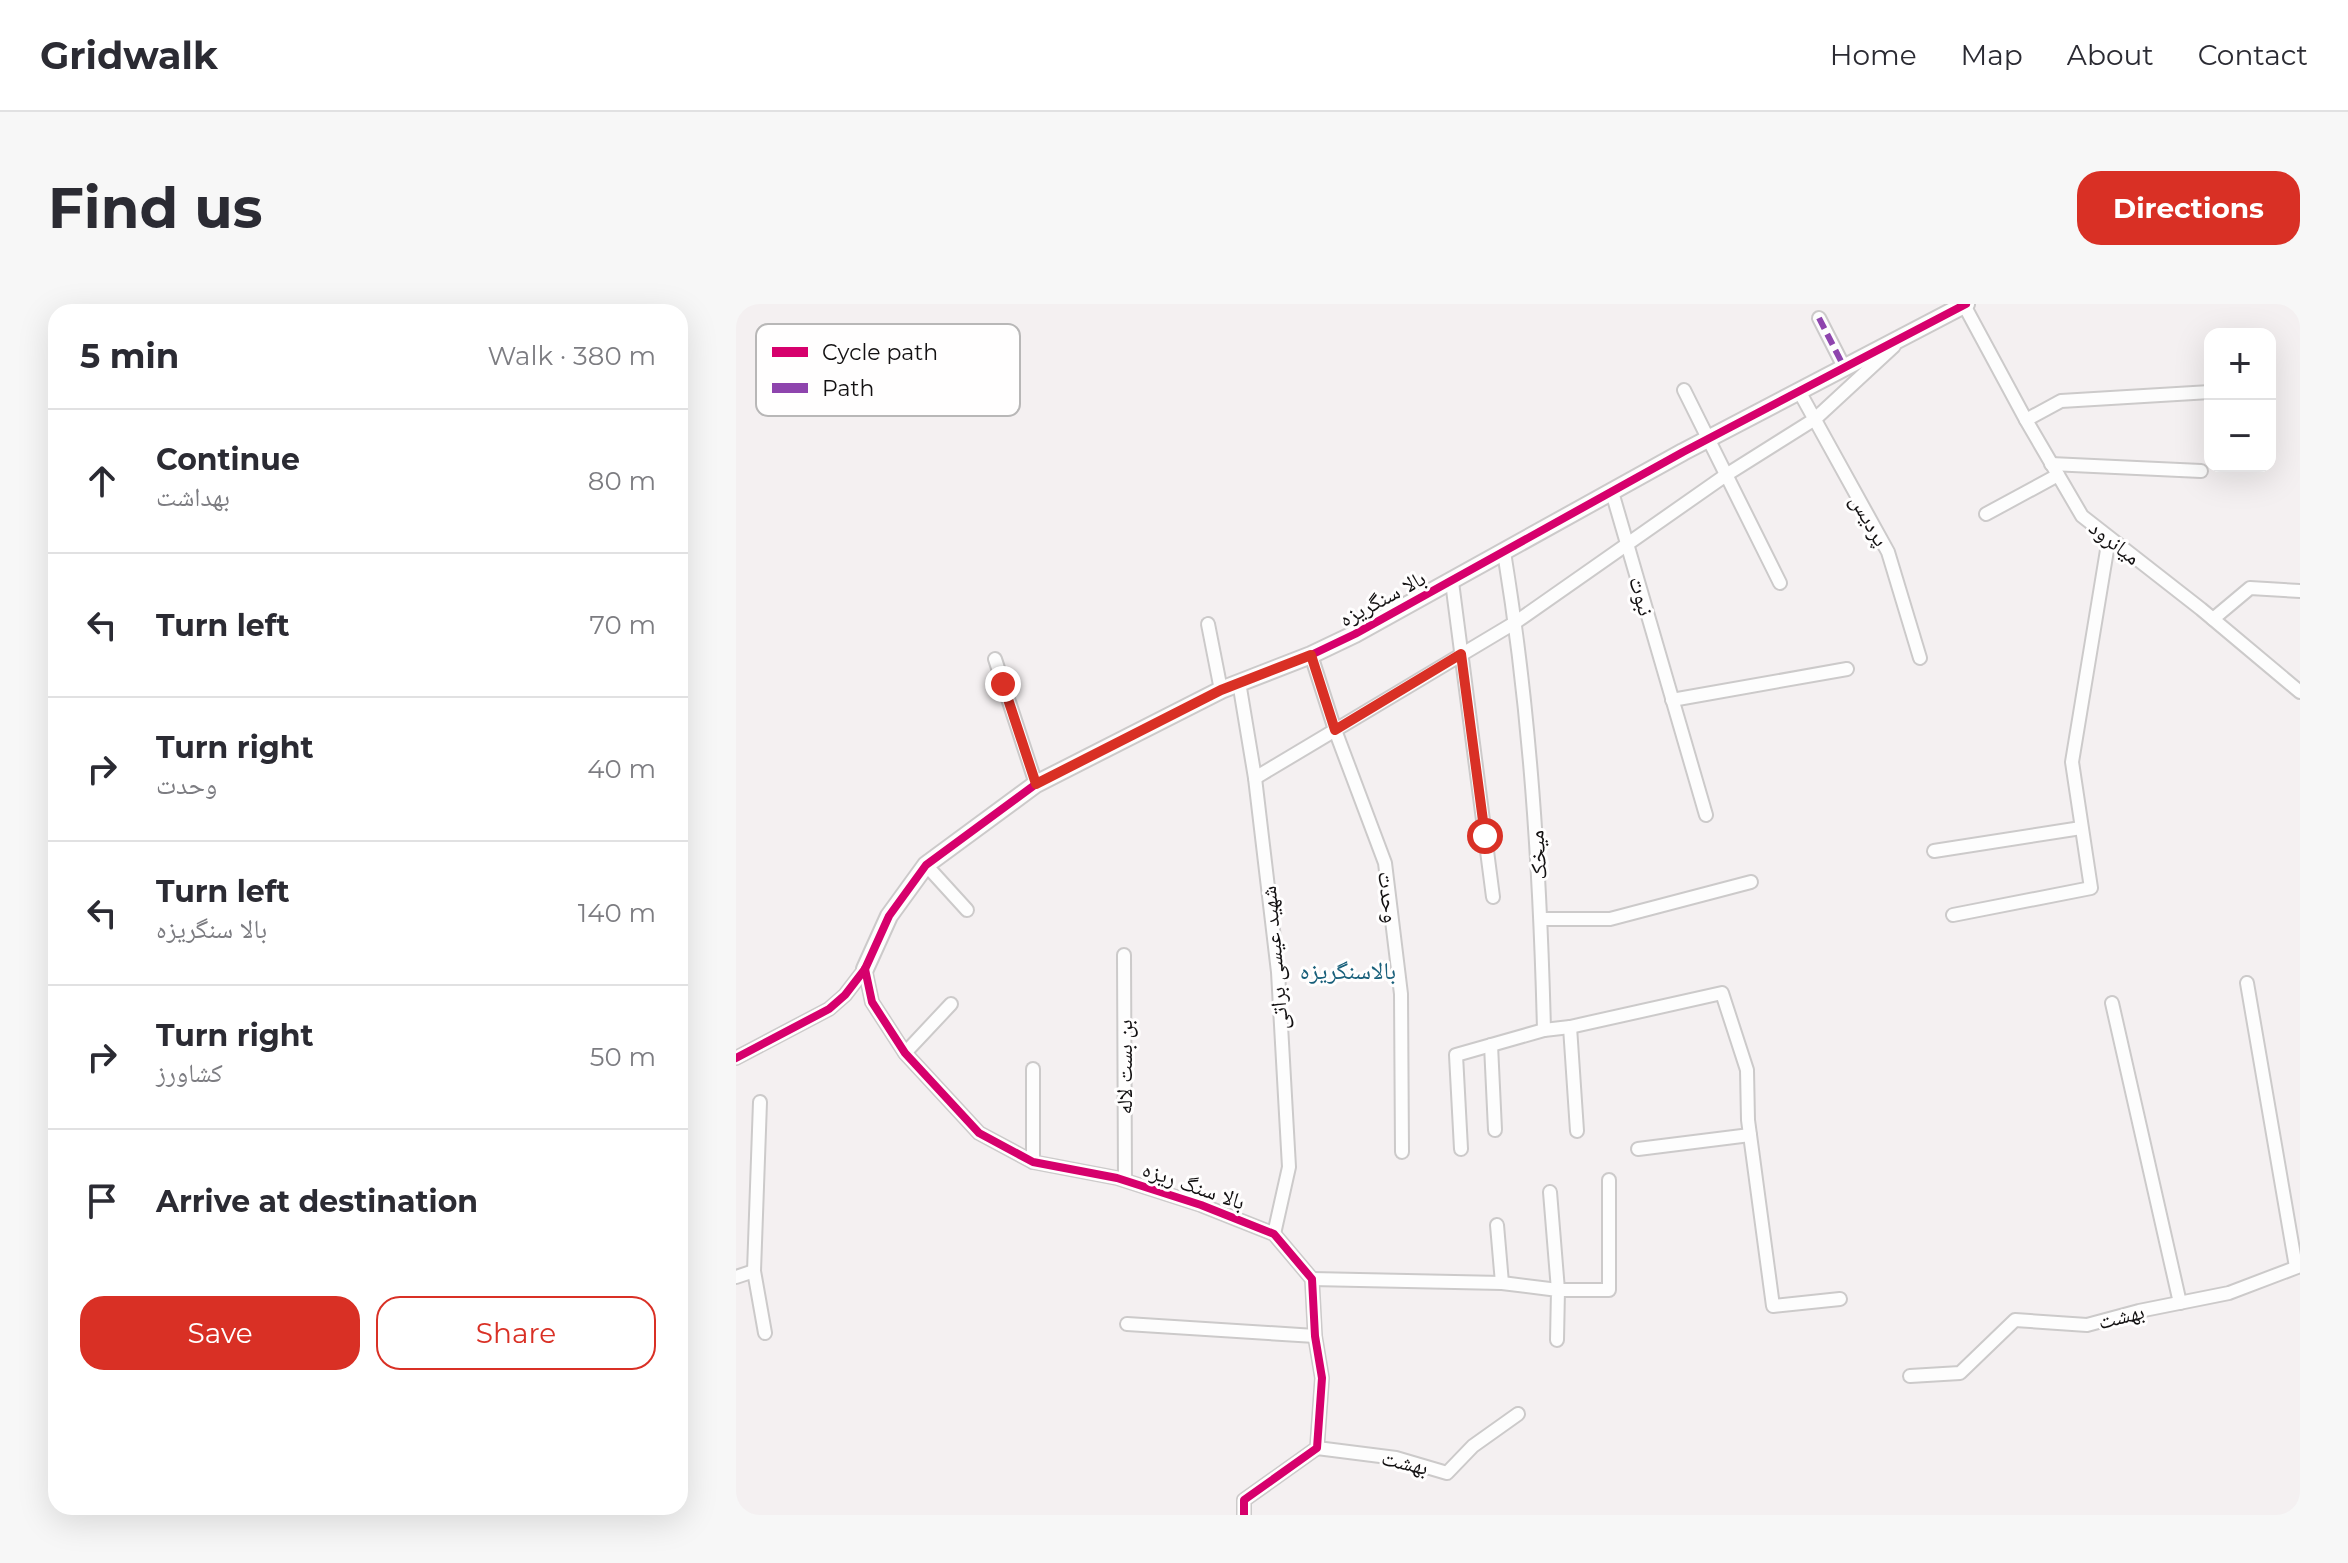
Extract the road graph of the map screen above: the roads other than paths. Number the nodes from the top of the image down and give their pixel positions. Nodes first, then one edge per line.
1 (1965, 305) edge
2 (1819, 318) dead end
3 (1905, 336) junction
4 (1844, 367) junction
5 (1684, 390) dead end
6 (1799, 391) junction
7 (2204, 392) edge
8 (1815, 419) junction
9 (2026, 420) junction
10 (1708, 439) junction
11 (2055, 470) junction
12 (2201, 471) dead end
13 (1726, 475) junction
14 (1612, 492) junction
15 (1986, 514) dead end
16 (2109, 538) junction
17 (1627, 543) junction
18 (1504, 552) junction
19 (1452, 582) junction
20 (1780, 583) dead end
21 (2300, 591) edge
22 (2213, 619) junction
23 (1516, 622) junction
24 (1208, 624) dead end
25 (1461, 654) junction
26 (1311, 655) junction
27 (1920, 658) dead end
28 (995, 659) dead end
29 (1847, 669) dead end
30 (1239, 682) junction
31 (1221, 690) junction
32 (2300, 692) edge
33 (1672, 700) junction
34 (1335, 730) junction
35 (1255, 778) junction
36 (1036, 784) junction
37 (1706, 815) dead end
38 (2081, 828) junction
39 (1934, 851) dead end
40 (926, 865) junction
41 (1751, 882) dead end
42 (1493, 897) dead end
43 (967, 910) dead end
44 (1953, 915) dead end
45 (1541, 919) junction
46 (1124, 955) dead end
47 (865, 969) junction
48 (2247, 983) dead end
49 (2112, 1003) dead end
50 (951, 1004) dead end
51 (1570, 1027) junction
52 (1544, 1030) junction
53 (1491, 1045) junction
54 (905, 1053) junction
55 (736, 1058) edge
56 (1033, 1069) dead end
57 (760, 1102) dead end
58 (1495, 1130) dead end
59 (1577, 1131) dead end
60 (1750, 1135) junction
61 (1461, 1149) dead end
62 (1638, 1149) dead end
63 (1402, 1152) dead end
64 (1033, 1162) junction
65 (1125, 1180) junction
66 (1609, 1180) dead end
67 (1550, 1192) dead end
68 (1497, 1225) dead end
69 (1274, 1234) junction
70 (2298, 1267) edge
71 (754, 1271) junction
72 (736, 1277) edge
73 (1312, 1279) junction
74 (1502, 1283) junction
75 (1558, 1290) junction
76 (1840, 1299) dead end
77 (2180, 1303) junction
78 (1127, 1324) dead end
79 (765, 1333) dead end
80 (1315, 1336) junction
81 (1557, 1340) dead end
82 (1910, 1376) dead end
83 (1518, 1414) dead end
84 (1317, 1448) junction
85 (1244, 1515) edge

1 - 3 street, بالا سنگریزه
1 - 9 street, میانرود
2 - 4 street
3 - 4 street, بالا سنگریزه
3 - 8 street
4 - 6 street, بالا سنگریزه
5 - 10 street
6 - 8 street, پردیس
6 - 10 street, بالا سنگریزه
7 - 9 street
8 - 13 street
8 - 27 street, پردیس
9 - 11 street, میانرود
10 - 13 street
10 - 14 street, بالا سنگریزه
11 - 12 street
11 - 15 street
11 - 16 street, میانرود
13 - 17 street
13 - 20 street
14 - 17 street, نبوت
14 - 18 street, بالا سنگریزه
16 - 22 street, میانرود
16 - 38 street
17 - 23 street
17 - 33 street, نبوت
18 - 19 street, بالا سنگریزه
18 - 23 street, میخک
19 - 25 street
19 - 26 street, بالا سنگریزه
21 - 22 street
22 - 32 street, میانرود
23 - 25 street
23 - 45 street, میخک
24 - 31 street
25 - 34 street
25 - 42 street
26 - 30 street, بالا سنگریزه
26 - 34 street, وحدت
28 - 36 street
29 - 33 street
30 - 31 street, بالا سنگریزه
30 - 35 street, شهید عیسی براتی
31 - 36 street, بالا سنگریزه
33 - 37 street, نبوت
34 - 35 street
34 - 63 street, وحدت
35 - 69 street, شهید عیسی براتی
36 - 40 street, بالا سنگریزه
38 - 39 street
38 - 44 street
40 - 43 street
40 - 47 street, بالا سنگریزه
41 - 45 street
45 - 52 street, میخک
46 - 65 street, بن بست لاله
47 - 54 street, بالا سنگ ریزه
47 - 55 street
48 - 70 street
49 - 77 street
50 - 54 street
51 - 52 street
51 - 59 street
51 - 60 street
52 - 53 street
53 - 58 street
53 - 61 street
54 - 64 street, بالا سنگ ریزه
56 - 64 street
57 - 71 street
60 - 62 street
60 - 76 street
64 - 65 street, بالا سنگ ریزه
65 - 69 street, بالا سنگ ریزه
66 - 75 street
67 - 75 street
68 - 74 street
69 - 73 street, بالا سنگ ریزه
70 - 77 street, بهشت
71 - 72 street
71 - 79 street
73 - 74 street
73 - 80 street
74 - 75 street
75 - 81 street
77 - 82 street, بهشت
78 - 80 street
80 - 84 street
83 - 84 street, بهشت
84 - 85 street

